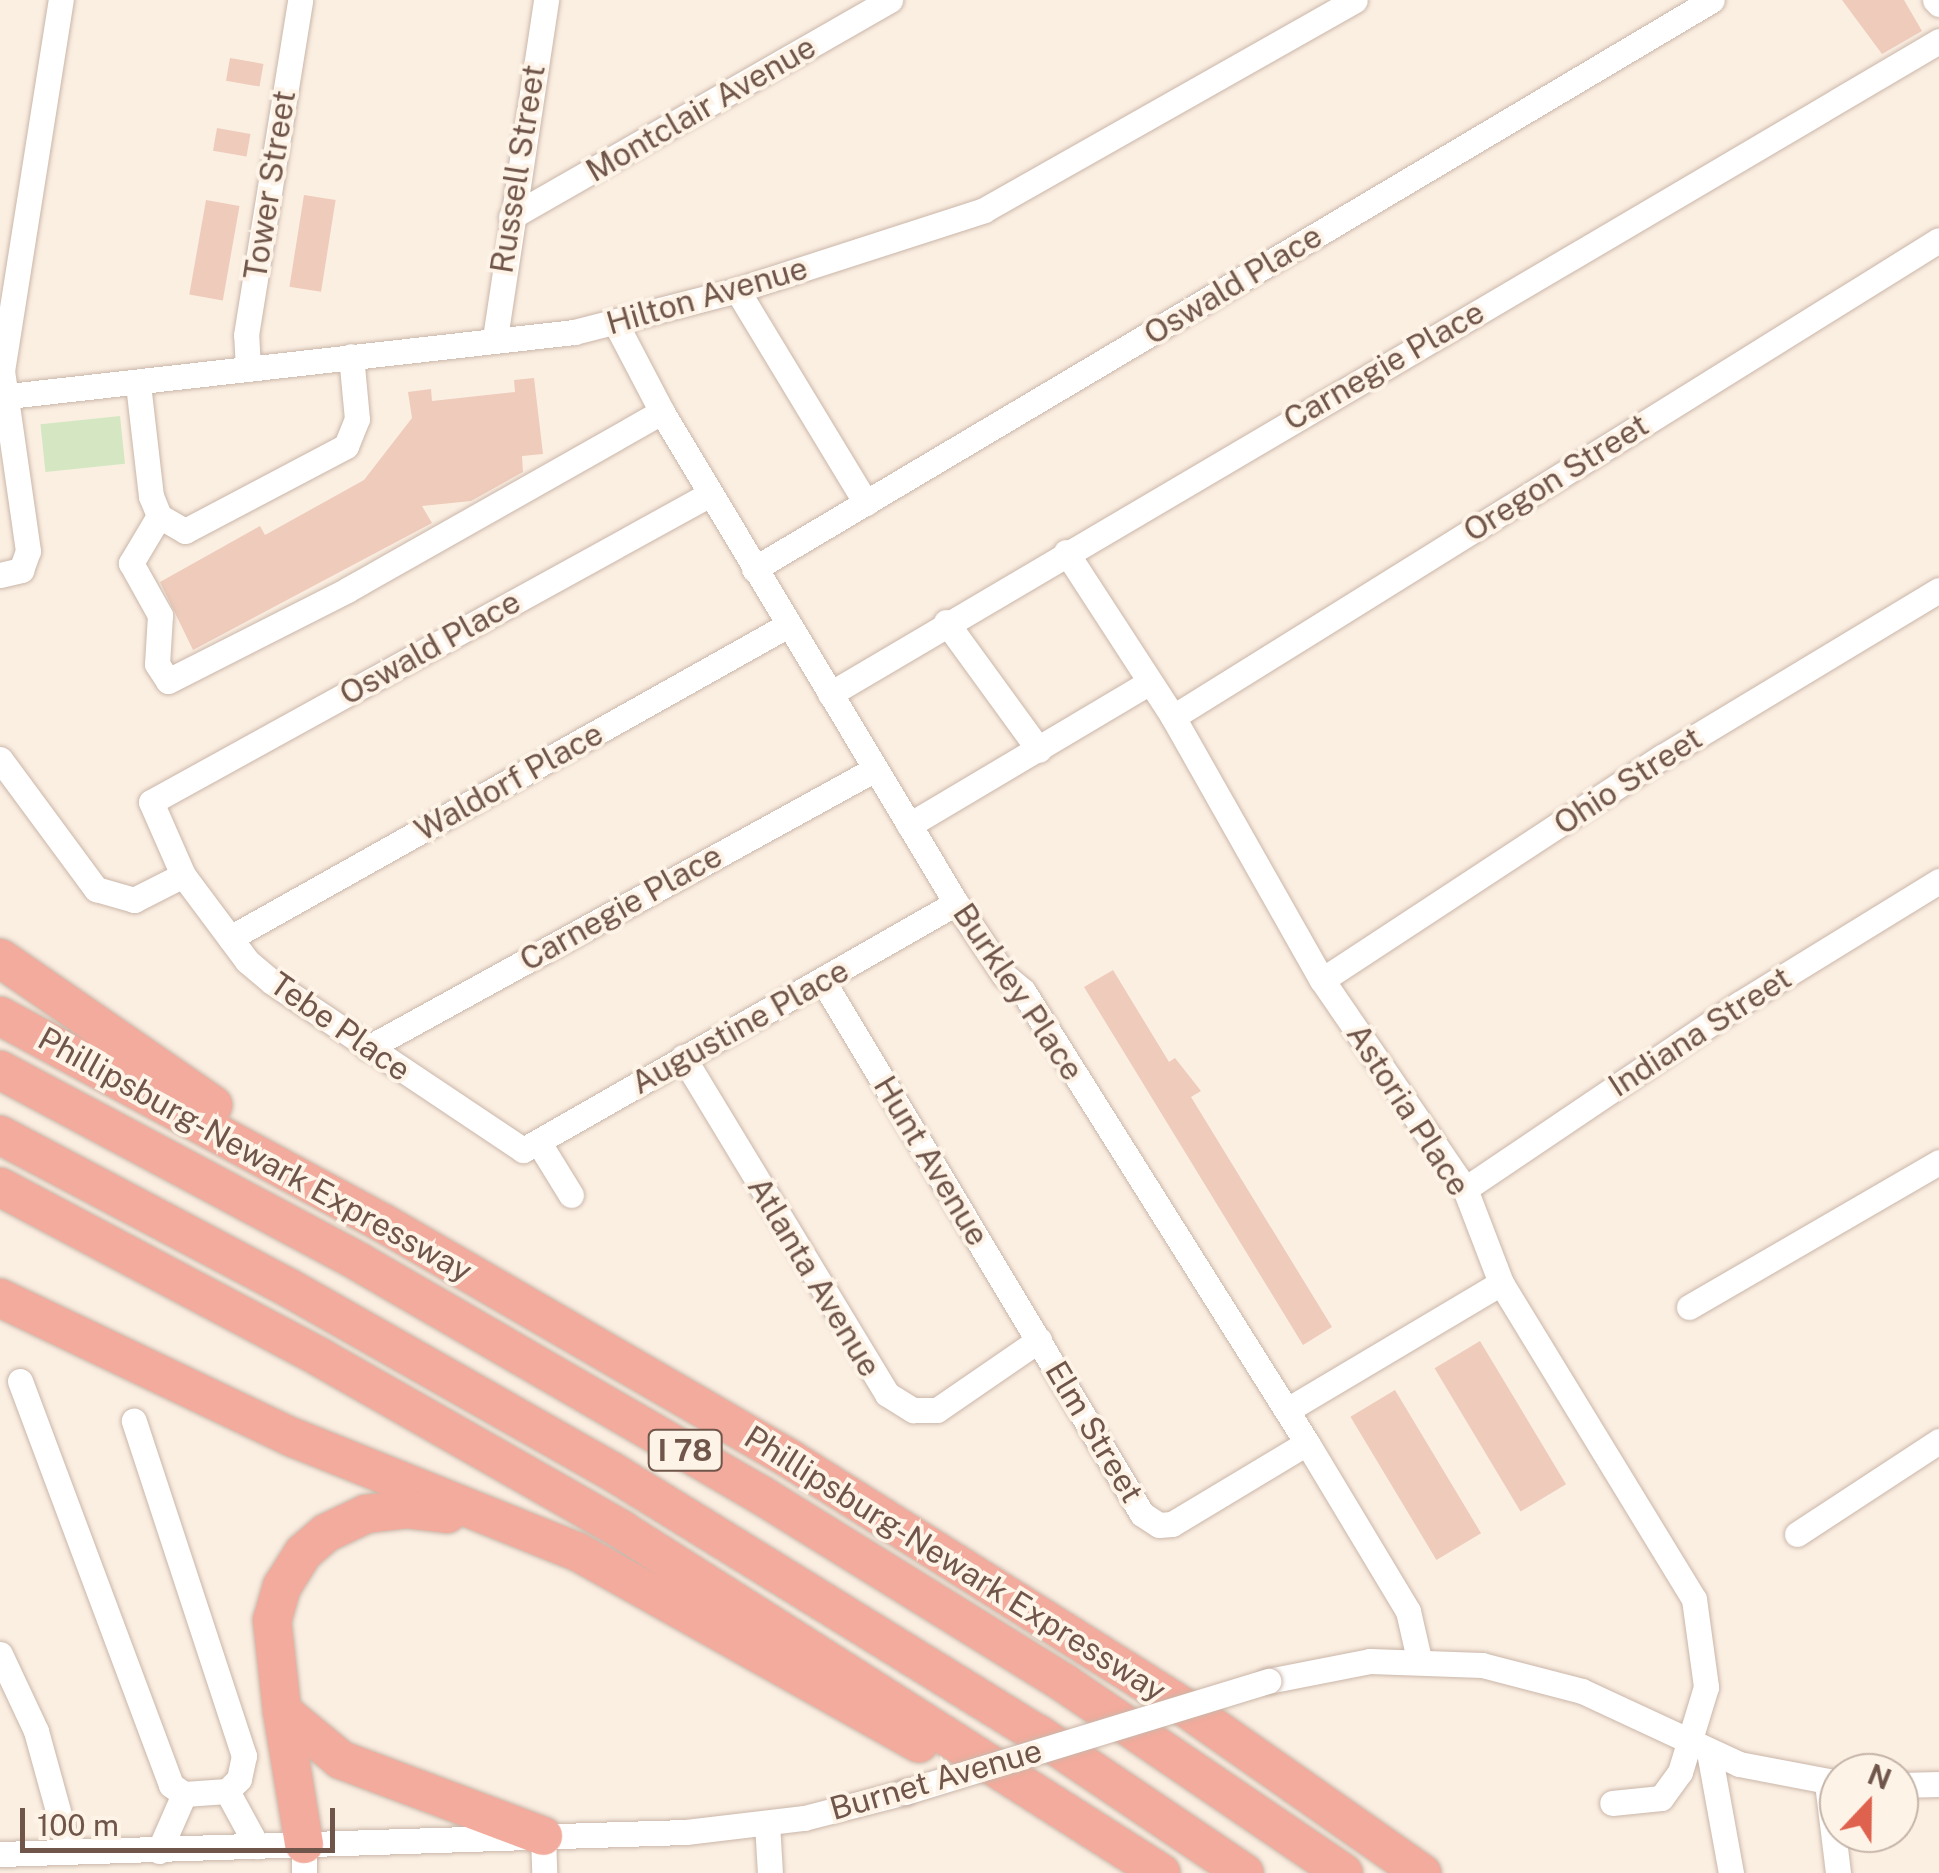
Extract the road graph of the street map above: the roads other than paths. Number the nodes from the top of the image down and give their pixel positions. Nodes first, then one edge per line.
1 (61, 0) edge
2 (300, 0) edge
3 (546, 0) edge
4 (890, 0) edge
5 (1355, 0) edge
6 (1712, 0) edge
7 (1939, 41) edge
8 (511, 217) junction
9 (1939, 240) edge
10 (737, 290) junction
11 (616, 324) junction
12 (495, 338) junction
13 (351, 356) junction
14 (248, 370) junction
15 (138, 384) junction
16 (2, 397) edge
17 (662, 412) junction
18 (710, 494) junction
19 (866, 503) junction
20 (159, 516) junction
21 (1066, 552) junction
22 (754, 569) junction
23 (0, 574) edge
24 (1939, 590) edge
25 (946, 622) junction
26 (788, 625) junction
27 (1146, 684) junction
28 (830, 694) junction
29 (1173, 716) junction
30 (1039, 750) junction
31 (0, 759) edge
32 (875, 769) junction
33 (150, 802) joint
34 (909, 826) junction
35 (183, 875) junction
36 (1939, 881) edge
37 (956, 903) junction
38 (230, 938) junction
39 (0, 958) edge
40 (1322, 980) junction
41 (822, 981) junction
42 (0, 1016) edge
43 (368, 1048) junction
44 (683, 1058) junction
45 (0, 1070) edge
46 (0, 1135) edge
47 (531, 1146) junction
48 (1939, 1162) edge
49 (0, 1187) edge
50 (1465, 1189) junction
51 (571, 1195) dead end
52 (384, 1224) junction
53 (1500, 1283) junction
54 (0, 1298) edge
55 (1689, 1308) dead end
56 (1039, 1340) junction
57 (20, 1380) dead end
58 (1287, 1410) junction
59 (134, 1422) dead end
60 (1939, 1441) edge
61 (1307, 1443) junction
62 (520, 1526) junction
63 (1797, 1534) dead end
64 (0, 1654) edge
65 (1418, 1659) junction
66 (282, 1711) junction
67 (1699, 1748) junction
68 (1819, 1781) edge
69 (227, 1791) junction
70 (184, 1794) junction
71 (1612, 1803) dead end
72 (767, 1823) junction
73 (1119, 1844) junction
74 (258, 1846) junction
75 (69, 1851) junction
76 (159, 1851) junction
77 (0, 1854) edge
78 (543, 1855) edge
79 (304, 1859) edge
80 (770, 1873) edge
81 (1161, 1873) edge
82 (1244, 1873) edge
83 (1344, 1873) edge
84 (1422, 1873) edge
85 (1731, 1873) edge

1 - 16 street
2 - 14 street, Tower Street
3 - 8 street, Russell Street
4 - 8 street, Montclair Avenue
5 - 10 street, Hilton Avenue
6 - 19 street, Oswald Place
7 - 21 street, Carnegie Place
8 - 12 street, Russell Street
9 - 29 street, Oregon Street
10 - 11 street, Hilton Avenue
10 - 19 street
11 - 12 street, Hilton Avenue
11 - 17 street, Burkley Place
12 - 13 street, Hilton Avenue
13 - 14 street, Hilton Avenue
13 - 20 street
14 - 15 street, Hilton Avenue
15 - 16 street, Hilton Avenue
15 - 20 street
16 - 23 street
17 - 18 street, Burkley Place
17 - 20 street
18 - 22 street, Burkley Place
18 - 33 street, Oswald Place
19 - 22 street, Oswald Place
21 - 25 street, Carnegie Place
21 - 27 street, Astoria Place
22 - 26 street, Burkley Place
24 - 40 street, Ohio Street
25 - 28 street, Carnegie Place
25 - 30 street
26 - 28 street, Burkley Place
26 - 38 street, Waldorf Place
27 - 29 street, Astoria Place
27 - 30 street
28 - 32 street, Burkley Place
29 - 40 street, Astoria Place
30 - 34 street
31 - 35 street
32 - 34 street, Burkley Place
32 - 43 street, Carnegie Place
33 - 35 street, Tebe Place
34 - 37 street, Burkley Place
35 - 38 street, Tebe Place
36 - 50 street, Indiana Street
37 - 41 street, Augustine Place
37 - 58 street, Burkley Place
38 - 43 street, Tebe Place
39 - 52 highway
40 - 50 street, Astoria Place
41 - 44 street, Augustine Place
41 - 56 street, Hunt Avenue
42 - 52 highway, Phillipsburg-Newark Expressway / I 78
43 - 47 street, Tebe Place
44 - 47 street, Augustine Place
44 - 56 street, Atlanta Avenue
45 - 83 highway, Phillipsburg-Newark Expressway / I 78
46 - 82 highway, I 78
47 - 51 street
48 - 55 street
49 - 73 highway
50 - 53 street, Astoria Place
52 - 84 highway, Phillipsburg-Newark Expressway / I 78
53 - 58 street
53 - 67 street, Astoria Place
54 - 62 highway
56 - 61 street, Elm Street
57 - 70 street
58 - 61 street, Burkley Place
59 - 69 street
60 - 63 street
61 - 65 street, Burkley Place
62 - 66 highway
62 - 73 highway
64 - 75 street
65 - 67 street, Burnet Avenue
65 - 72 street, Burnet Avenue, bridge
66 - 78 highway
66 - 79 highway
67 - 68 street, Burnet Avenue
67 - 71 street, Astoria Place
67 - 85 street
69 - 70 street
69 - 74 street
70 - 76 street
72 - 78 street, Burnet Avenue
72 - 80 street
73 - 81 highway
74 - 76 street, Burnet Avenue
74 - 79 street, Burnet Avenue
75 - 76 street, Burnet Avenue
75 - 77 street, Burnet Avenue
78 - 79 street, Burnet Avenue

